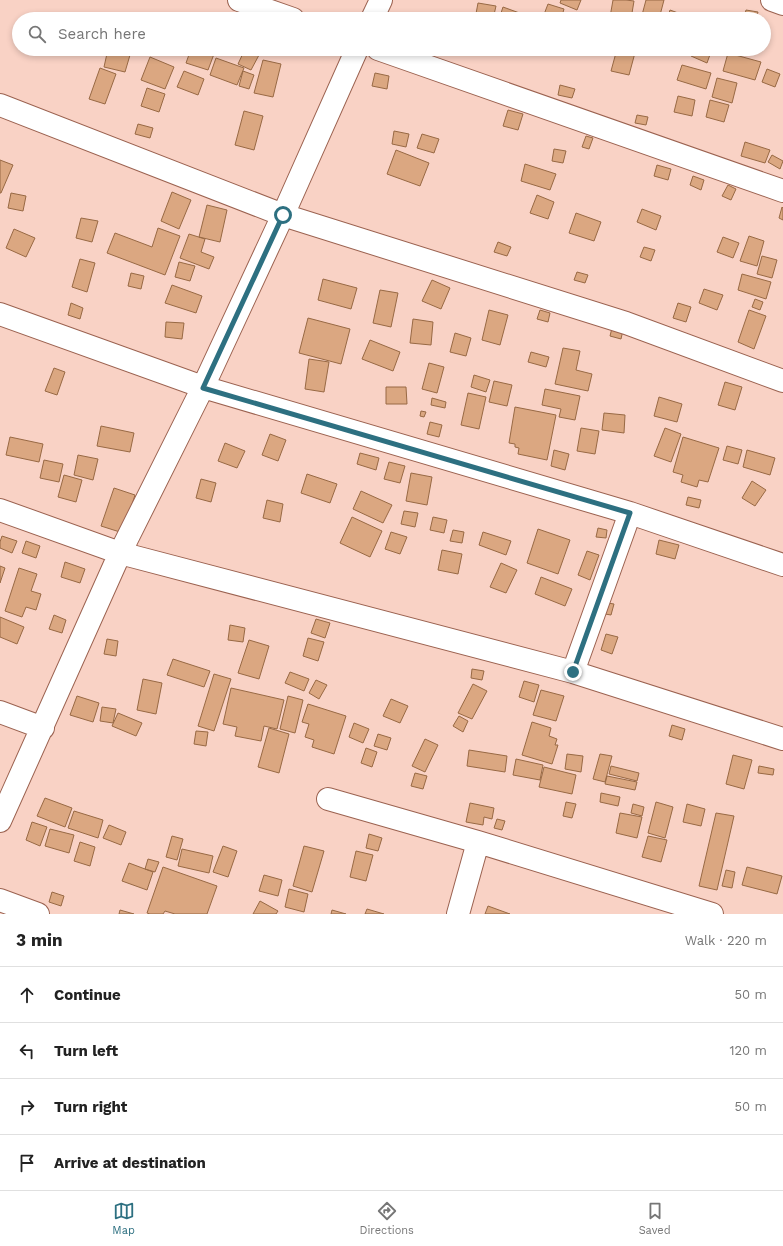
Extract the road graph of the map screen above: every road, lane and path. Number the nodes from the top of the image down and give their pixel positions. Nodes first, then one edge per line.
1 (239, 0) edge
2 (381, 0) edge
3 (772, 0) edge
4 (783, 4) edge
5 (273, 12) edge
6 (375, 12) edge
7 (354, 56) edge
8 (398, 56) edge
9 (0, 106) edge
10 (783, 191) edge
11 (283, 215) junction
12 (0, 314) edge
13 (783, 381) edge
14 (203, 388) junction
15 (0, 510) edge
16 (630, 513) junction
17 (120, 553) junction
18 (783, 565) edge
19 (573, 672) junction
20 (0, 712) edge
21 (43, 728) junction
22 (783, 738) edge
23 (328, 799) dead end
24 (0, 821) edge
25 (478, 842) junction
26 (0, 900) edge
27 (38, 914) edge
28 (458, 914) edge
29 (712, 914) edge

1 - 5 street
2 - 6 street
3 - 4 street
7 - 11 street
8 - 10 street
9 - 11 street
11 - 13 street
11 - 14 street
12 - 14 street
14 - 16 street
14 - 17 street
15 - 17 street
16 - 18 street
16 - 19 street
17 - 19 street
17 - 21 street
19 - 22 street
20 - 21 street
21 - 24 street
23 - 25 street
25 - 28 street
25 - 29 street
26 - 27 street

